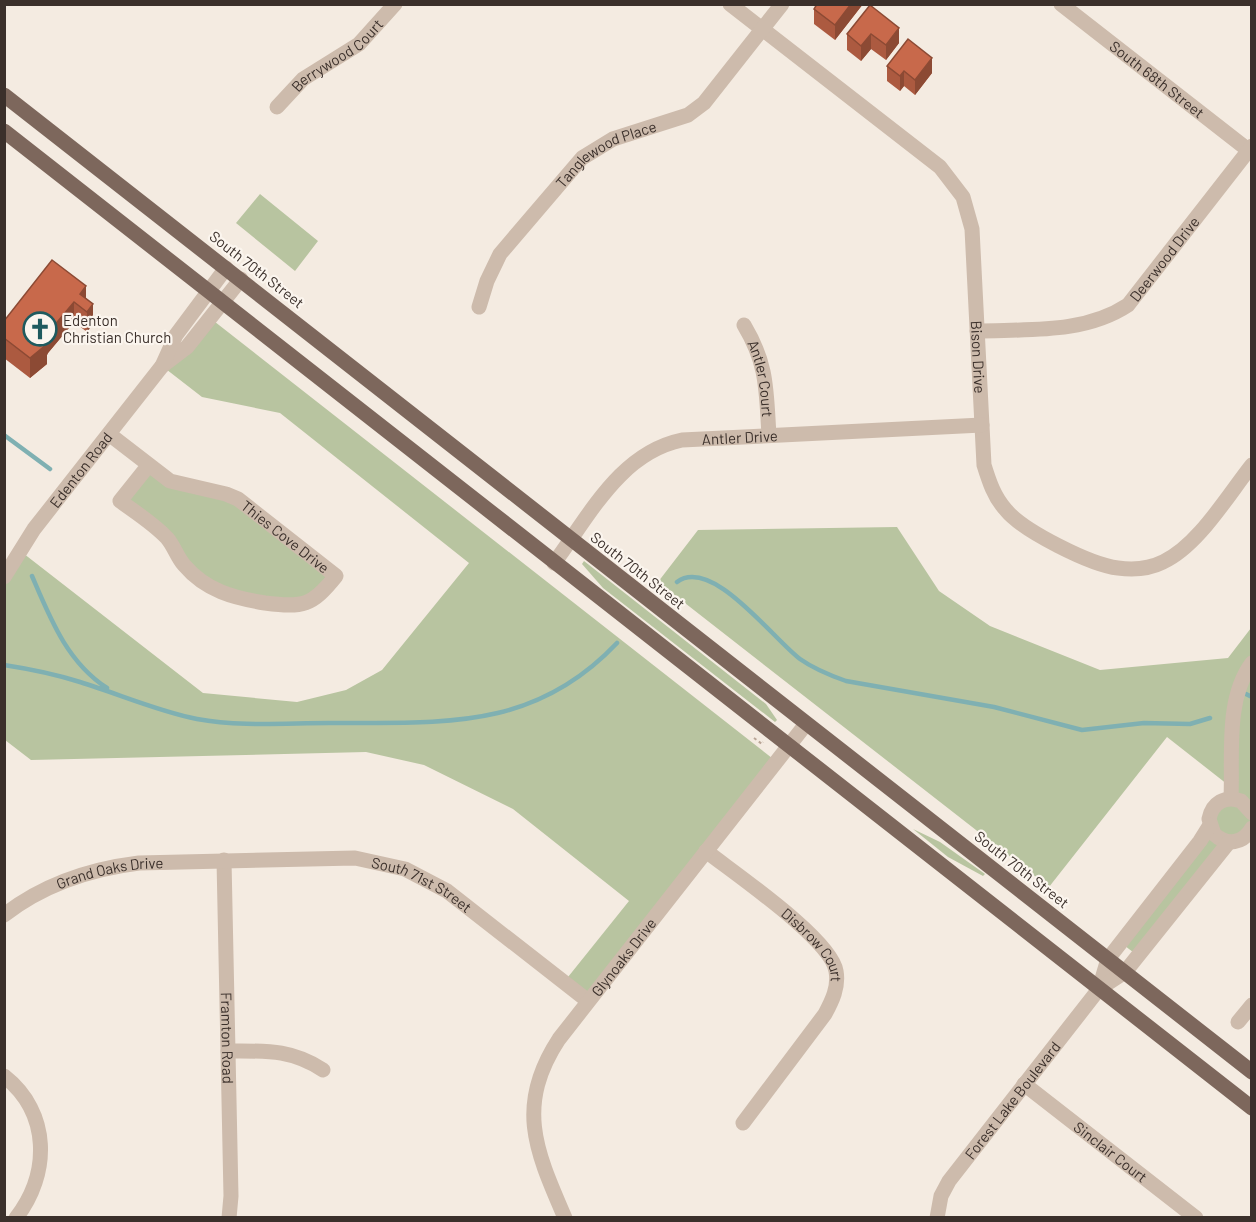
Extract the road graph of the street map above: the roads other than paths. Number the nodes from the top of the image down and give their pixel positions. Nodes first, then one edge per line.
1 (396, 4) edge
2 (730, 4) edge
3 (782, 4) edge
4 (1061, 4) edge
5 (762, 30) junction
6 (4, 94) edge
7 (277, 107) dead end
8 (4, 131) edge
9 (1250, 150) edge
10 (226, 268) junction
11 (241, 279) junction
12 (208, 291) junction
13 (223, 303) junction
14 (479, 307) dead end
15 (744, 325) dead end
16 (977, 331) junction
17 (162, 366) junction
18 (982, 425) junction
19 (109, 434) junction
20 (769, 435) junction
21 (1251, 465) edge
22 (148, 466) junction
23 (571, 540) junction
24 (554, 563) junction
25 (7, 567) edge
26 (1251, 663) edge
27 (807, 724) junction
28 (789, 747) junction
29 (1232, 798) junction
30 (1251, 813) edge
31 (1210, 825) junction
32 (1250, 833) edge
33 (1229, 842) junction
34 (706, 851) junction
35 (224, 860) junction
36 (7, 908) edge
37 (1107, 958) junction
38 (1125, 972) junction
39 (1099, 989) junction
40 (588, 1001) junction
41 (1251, 1005) edge
42 (1238, 1022) dead end
43 (228, 1051) junction
44 (323, 1070) dead end
45 (1251, 1072) edge
46 (4, 1076) edge
47 (1024, 1084) junction
48 (1251, 1108) edge
49 (743, 1123) dead end
50 (16, 1218) edge
51 (229, 1218) edge
52 (566, 1218) edge
53 (937, 1218) edge
54 (1196, 1218) edge

1 - 7 street, Berrywood Court
2 - 5 street, Bison Drive
3 - 5 street, Tanglewood Place
4 - 9 street, South 68th Street
5 - 14 street, Tanglewood Place
5 - 16 street, Bison Drive
6 - 10 main road, South 70th Street
8 - 12 main road
9 - 16 street, Deerwood Drive
10 - 11 main road, South 70th Street
10 - 12 street, Edenton Road
11 - 13 street, Edenton Road
11 - 23 main road, South 70th Street
12 - 13 main road
12 - 17 street, Edenton Road
13 - 17 street, Edenton Road
13 - 24 main road
15 - 20 street, Antler Court
16 - 18 street, Bison Drive
17 - 19 street, Edenton Road
18 - 20 street, Antler Drive
18 - 21 street, Bison Drive
19 - 22 street, Thies Cove Drive
19 - 25 street, Edenton Road
20 - 23 street, Antler Drive
22 - 22 street, Thies Cove Drive
23 - 24 street, Antler Drive
23 - 27 main road, South 70th Street
24 - 28 main road
26 - 29 street
27 - 28 street, Glynoaks Drive
27 - 37 main road, South 70th Street
28 - 34 street, Glynoaks Drive
28 - 39 main road
29 - 30 street
29 - 31 street, Forest Lake Boulevard
31 - 33 street
31 - 37 street, Forest Lake Boulevard
32 - 33 street
33 - 38 street, Forest Lake Boulevard
34 - 40 street, Glynoaks Drive
34 - 49 street, Disbrow Court
35 - 36 street, Grand Oaks Drive
35 - 40 street, South 71st Street
35 - 43 street, Framton Road
37 - 38 main road, South 70th Street
37 - 39 street, Forest Lake Boulevard
38 - 39 street, Forest Lake Boulevard
38 - 45 main road, South 70th Street
39 - 47 street, Forest Lake Boulevard
39 - 48 main road
40 - 52 street, Glynoaks Drive
41 - 42 street
43 - 44 street
43 - 51 street, Framton Road
46 - 50 street
47 - 53 street, Forest Lake Boulevard
47 - 54 street, Sinclair Court

